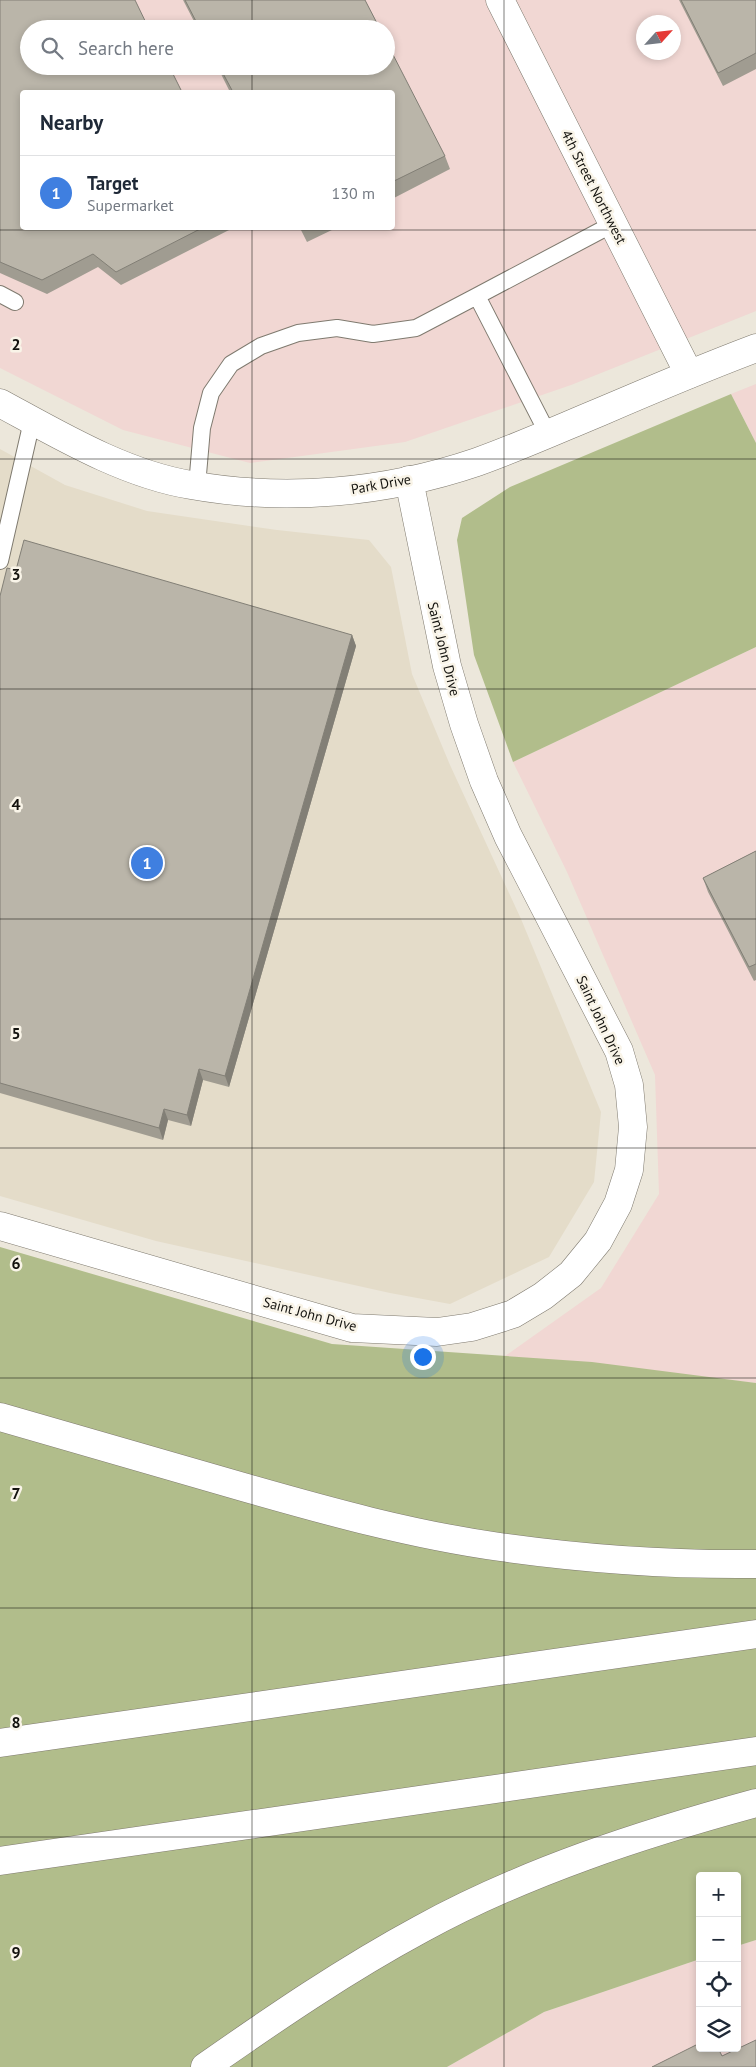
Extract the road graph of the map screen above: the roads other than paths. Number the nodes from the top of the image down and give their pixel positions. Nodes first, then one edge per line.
1 (500, 0) edge
2 (613, 224) junction
3 (0, 294) edge
4 (477, 296) junction
5 (15, 302) dead end
6 (755, 351) edge
7 (689, 374) junction
8 (0, 403) edge
9 (32, 421) junction
10 (548, 434) junction
11 (409, 480) junction
12 (197, 486) junction
13 (6, 509) edge
14 (0, 561) edge
15 (0, 1226) edge
16 (0, 1417) edge
17 (756, 1564) edge
18 (756, 1634) edge
19 (0, 1743) edge
20 (756, 1750) edge
21 (756, 1803) edge
22 (0, 1861) edge
23 (205, 2067) edge

1 - 2 main road, 4th Street Northwest
2 - 4 lane
2 - 7 main road, 4th Street Northwest
3 - 5 lane
4 - 10 lane
4 - 12 lane
6 - 7 main road, Park Drive
7 - 10 main road, Park Drive
8 - 9 main road, Park Drive
9 - 12 main road, Park Drive
9 - 13 lane
10 - 11 main road, Park Drive
11 - 12 main road, Park Drive
11 - 15 main road, Saint John Drive
13 - 14 lane
16 - 17 main road
18 - 19 main road
20 - 22 main road
21 - 23 main road

